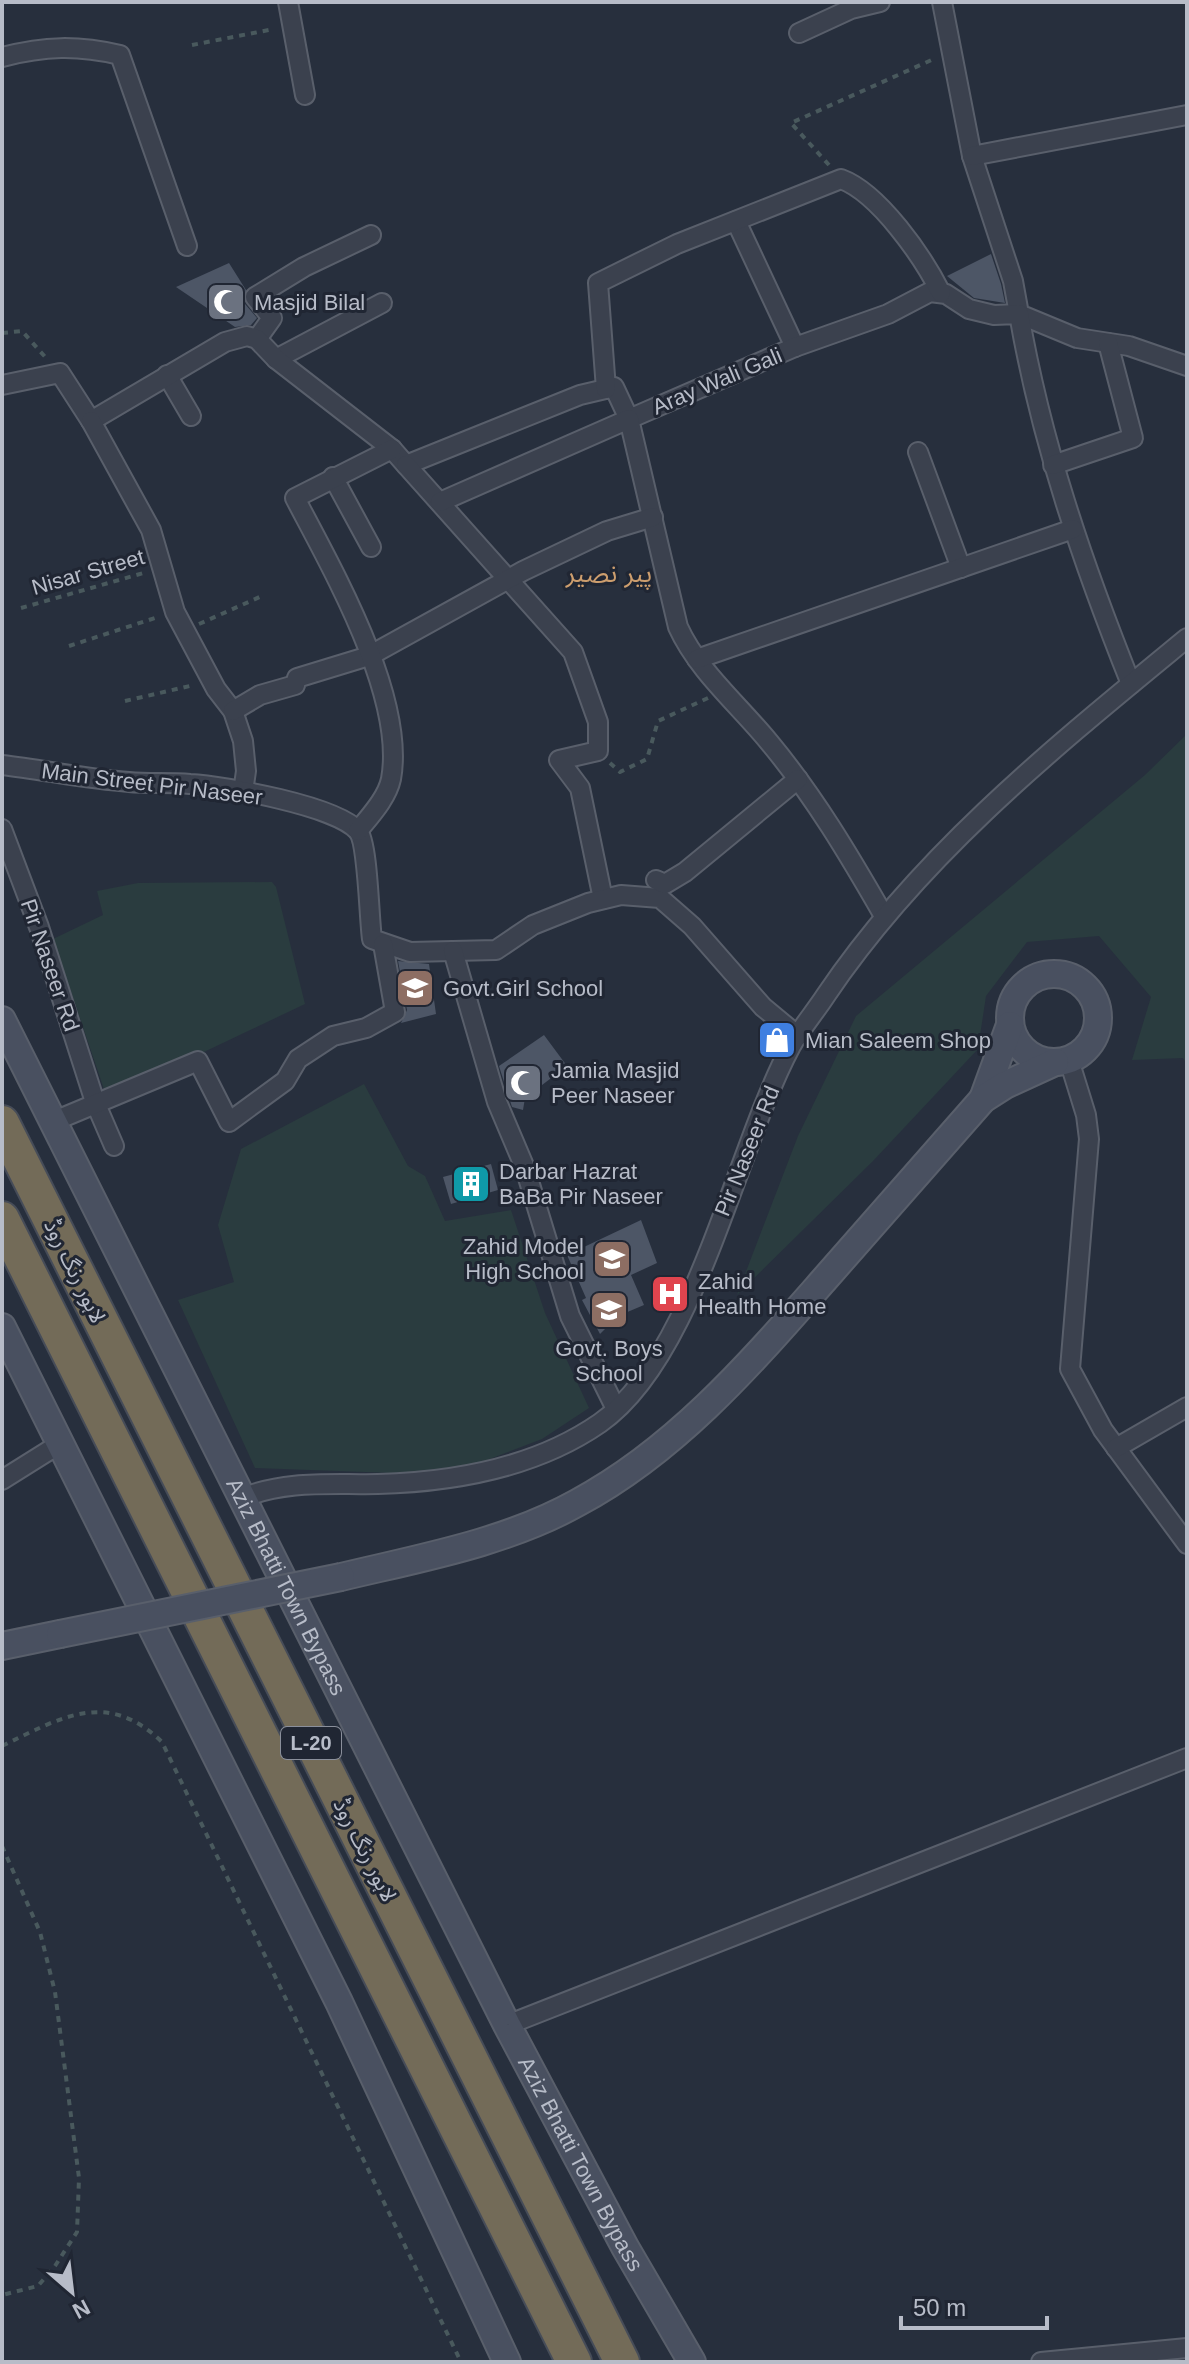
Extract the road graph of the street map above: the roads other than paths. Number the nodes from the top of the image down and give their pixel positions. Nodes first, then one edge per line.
1 (288, 2) edge
2 (880, 2) edge
3 (942, 2) edge
4 (799, 33) dead end
5 (2, 57) edge
6 (305, 95) dead end
7 (1187, 115) edge
8 (972, 156) junction
9 (736, 221) junction
10 (371, 235) dead end
11 (187, 246) dead end
12 (941, 293) junction
13 (382, 303) dead end
14 (1019, 314) junction
15 (257, 339) junction
16 (1108, 343) junction
17 (795, 347) junction
18 (276, 359) junction
19 (1187, 366) edge
20 (167, 375) junction
21 (2, 385) edge
22 (606, 389) junction
23 (191, 416) dead end
24 (629, 419) junction
25 (91, 421) junction
26 (392, 449) junction
27 (918, 452) dead end
28 (406, 465) junction
29 (1053, 465) junction
30 (333, 477) junction
31 (440, 502) junction
32 (653, 517) junction
33 (1073, 529) junction
34 (371, 547) dead end
35 (961, 568) junction
36 (509, 579) junction
37 (1187, 638) edge
38 (369, 656) junction
39 (697, 659) junction
40 (1131, 684) junction
41 (233, 711) junction
42 (2, 765) edge
43 (798, 779) junction
44 (243, 792) junction
45 (2, 829) edge
46 (358, 831) junction
47 (656, 880) dead end
48 (603, 899) junction
49 (884, 916) junction
50 (383, 944) junction
51 (453, 951) junction
52 (2, 1020) edge
53 (1010, 1025) junction
54 (798, 1036) junction
55 (1062, 1061) junction
56 (983, 1099) junction
57 (95, 1102) junction
58 (52, 1122) junction
59 (2, 1123) edge
60 (114, 1146) dead end
61 (2, 1219) edge
62 (2, 1327) edge
63 (1187, 1407) edge
64 (616, 1409) junction
65 (61, 1443) junction
66 (1116, 1448) junction
67 (2, 1480) edge
68 (242, 1498) junction
69 (1187, 1544) edge
70 (2, 1646) edge
71 (1187, 1758) edge
72 (507, 2025) junction
73 (1187, 2348) edge
74 (1146, 2357) edge
75 (507, 2362) edge
76 (574, 2362) edge
77 (622, 2362) edge
78 (692, 2362) edge
79 (1041, 2362) edge

1 - 6 street
2 - 4 street
3 - 8 street
5 - 11 street
7 - 8 street
8 - 14 street
9 - 12 street
9 - 17 street
9 - 22 street
10 - 15 street
12 - 14 street
12 - 17 street, Aray Wali Gali
13 - 18 street
14 - 16 street
14 - 29 street
15 - 18 street
15 - 20 street
16 - 19 street
16 - 29 street
17 - 24 street, Aray Wali Gali
18 - 26 street
20 - 23 street
20 - 25 street
21 - 25 street
22 - 24 street, Aray Wali Gali
22 - 28 street
24 - 31 street
24 - 32 street
25 - 41 street
26 - 28 street
26 - 30 street
27 - 35 street
28 - 31 street
29 - 33 street
30 - 34 street
30 - 38 street
31 - 36 street
32 - 36 street
32 - 39 street
33 - 35 street
33 - 40 street
35 - 39 street
36 - 38 street
36 - 48 street
37 - 40 street, Pir Naseer Rd
38 - 41 street
38 - 46 street
39 - 43 street
40 - 49 street, Pir Naseer Rd
41 - 44 street
42 - 44 street, Main Street Pir Naseer
43 - 47 street
43 - 49 street
44 - 46 street, Main Street Pir Naseer
45 - 57 street, Pir Naseer Rd
46 - 50 street
48 - 51 street
48 - 54 street
49 - 54 street, Pir Naseer Rd
50 - 51 street
50 - 57 street
51 - 64 street
52 - 58 street, Aziz Bhatti Town Bypass
53 - 55 street
53 - 55 street
53 - 56 street
54 - 64 street, Pir Naseer Rd
55 - 56 street
55 - 66 street
56 - 70 street, bridge
57 - 58 street
57 - 60 street, Pir Naseer Rd
58 - 68 street, Aziz Bhatti Town Bypass
59 - 77 highway, لاہور رنگ روڈ / L-20
61 - 76 highway, لاہور رنگ روڈ / L-20
62 - 65 street
63 - 66 street
64 - 68 street, Pir Naseer Rd
65 - 67 street
65 - 75 street
66 - 69 street
68 - 72 street, Aziz Bhatti Town Bypass
71 - 72 street
72 - 78 street, Aziz Bhatti Town Bypass
73 - 74 street
74 - 79 street

